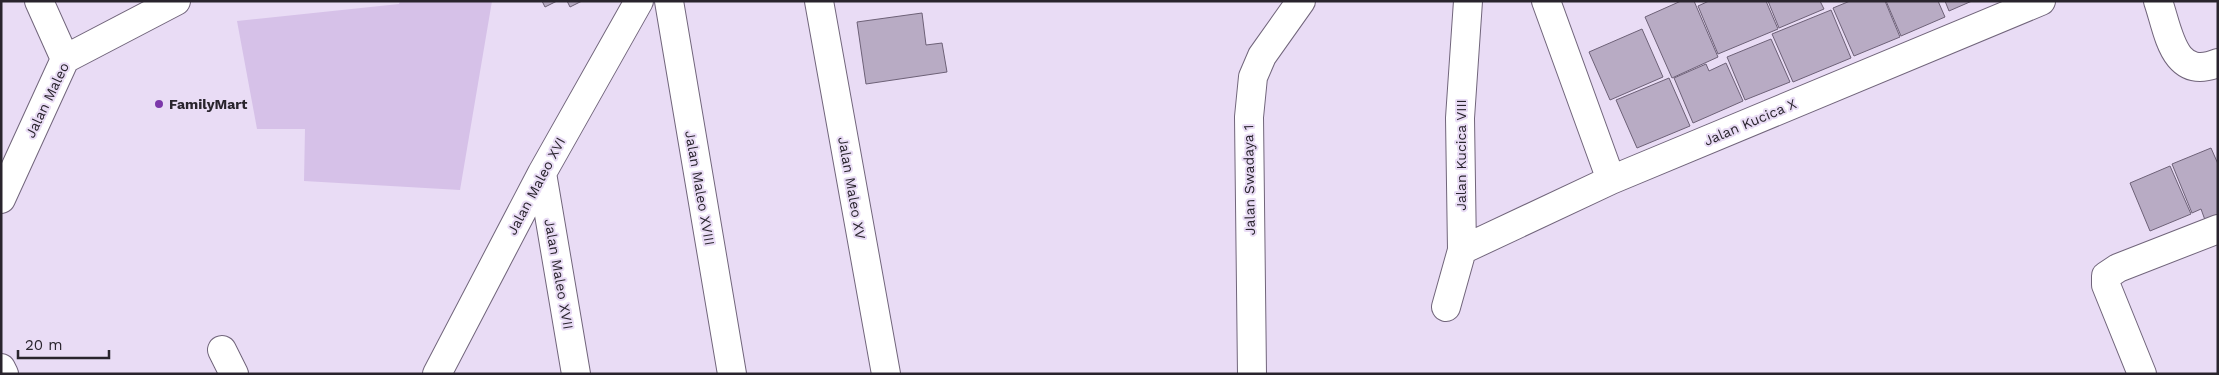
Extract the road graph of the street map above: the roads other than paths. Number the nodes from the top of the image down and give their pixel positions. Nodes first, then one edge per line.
1 (39, 1) edge
2 (176, 1) edge
3 (639, 1) edge
4 (668, 1) edge
5 (819, 1) edge
6 (1301, 1) edge
7 (1468, 1) edge
8 (1546, 1) edge
9 (2041, 1) edge
10 (2158, 1) edge
11 (65, 59) junction
12 (2218, 64) edge
13 (542, 174) junction
14 (1611, 180) junction
15 (1, 199) edge
16 (2218, 229) edge
17 (1462, 250) junction
18 (1446, 307) dead end
19 (1, 368) edge
20 (4, 374) edge
21 (437, 374) edge
22 (576, 374) edge
23 (732, 374) edge
24 (886, 374) edge
25 (1252, 374) edge
26 (2142, 374) edge

1 - 11 street
2 - 11 street, Jalan Maleo
3 - 13 street, Jalan Maleo XVI
4 - 23 street, Jalan Maleo XVIII
5 - 24 street, Jalan Maleo XV
6 - 25 street, Jalan Swadaya 1
7 - 17 street, Jalan Kucica VIII
8 - 14 street
9 - 14 street, Jalan Kucica X
10 - 12 street
11 - 15 street, Jalan Maleo
13 - 21 street, Jalan Maleo XVI
13 - 22 street, Jalan Maleo XVII
14 - 17 street, Jalan Kucica X
16 - 26 street
17 - 18 street, Jalan Kucica VIII
19 - 20 street

